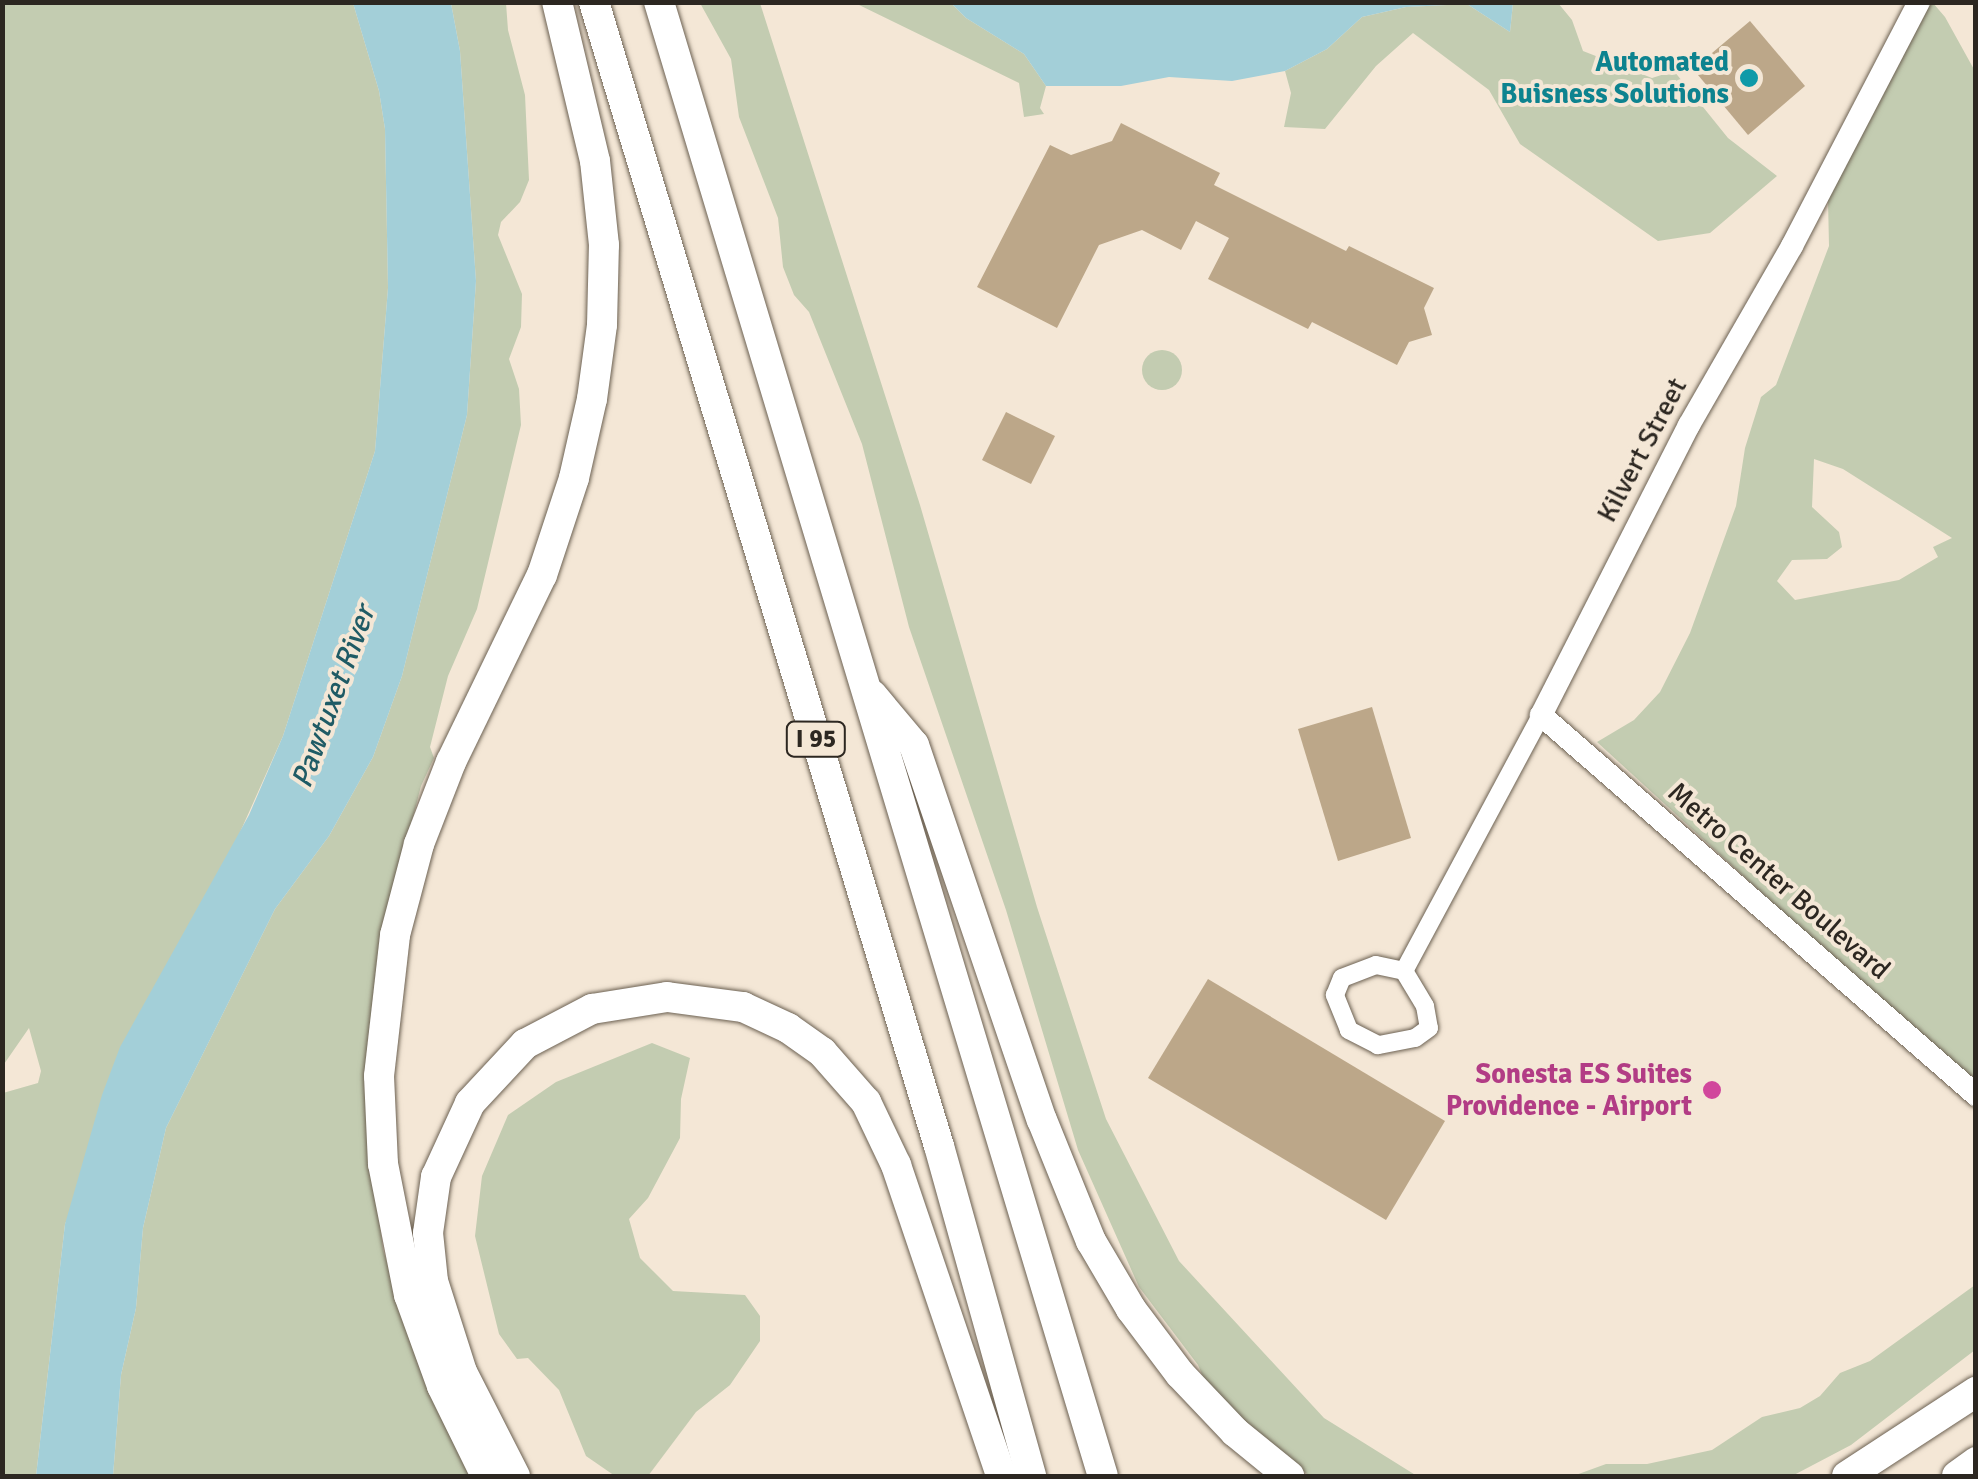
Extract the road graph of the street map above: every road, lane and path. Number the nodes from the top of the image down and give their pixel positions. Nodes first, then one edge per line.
1 (557, 2) edge
2 (594, 2) edge
3 (659, 2) edge
4 (1919, 2) edge
5 (863, 684) junction
6 (1541, 715) junction
7 (1404, 971) junction
8 (1976, 1095) edge
9 (1976, 1392) edge
10 (1976, 1462) edge
11 (486, 1476) edge
12 (515, 1476) edge
13 (1002, 1476) edge
14 (1031, 1476) edge
15 (1104, 1476) edge
16 (1289, 1476) edge
17 (1847, 1476) edge
18 (1872, 1476) edge
19 (1956, 1476) edge

1 - 11 highway
2 - 14 highway, I 95
3 - 5 highway, I 95
4 - 6 street, Kilvert Street
5 - 15 highway, I 95
5 - 16 highway
6 - 7 street, Kilvert Street
6 - 8 street, Metro Center Boulevard
7 - 7 street
9 - 17 highway
9 - 18 highway
10 - 19 highway
12 - 13 highway

